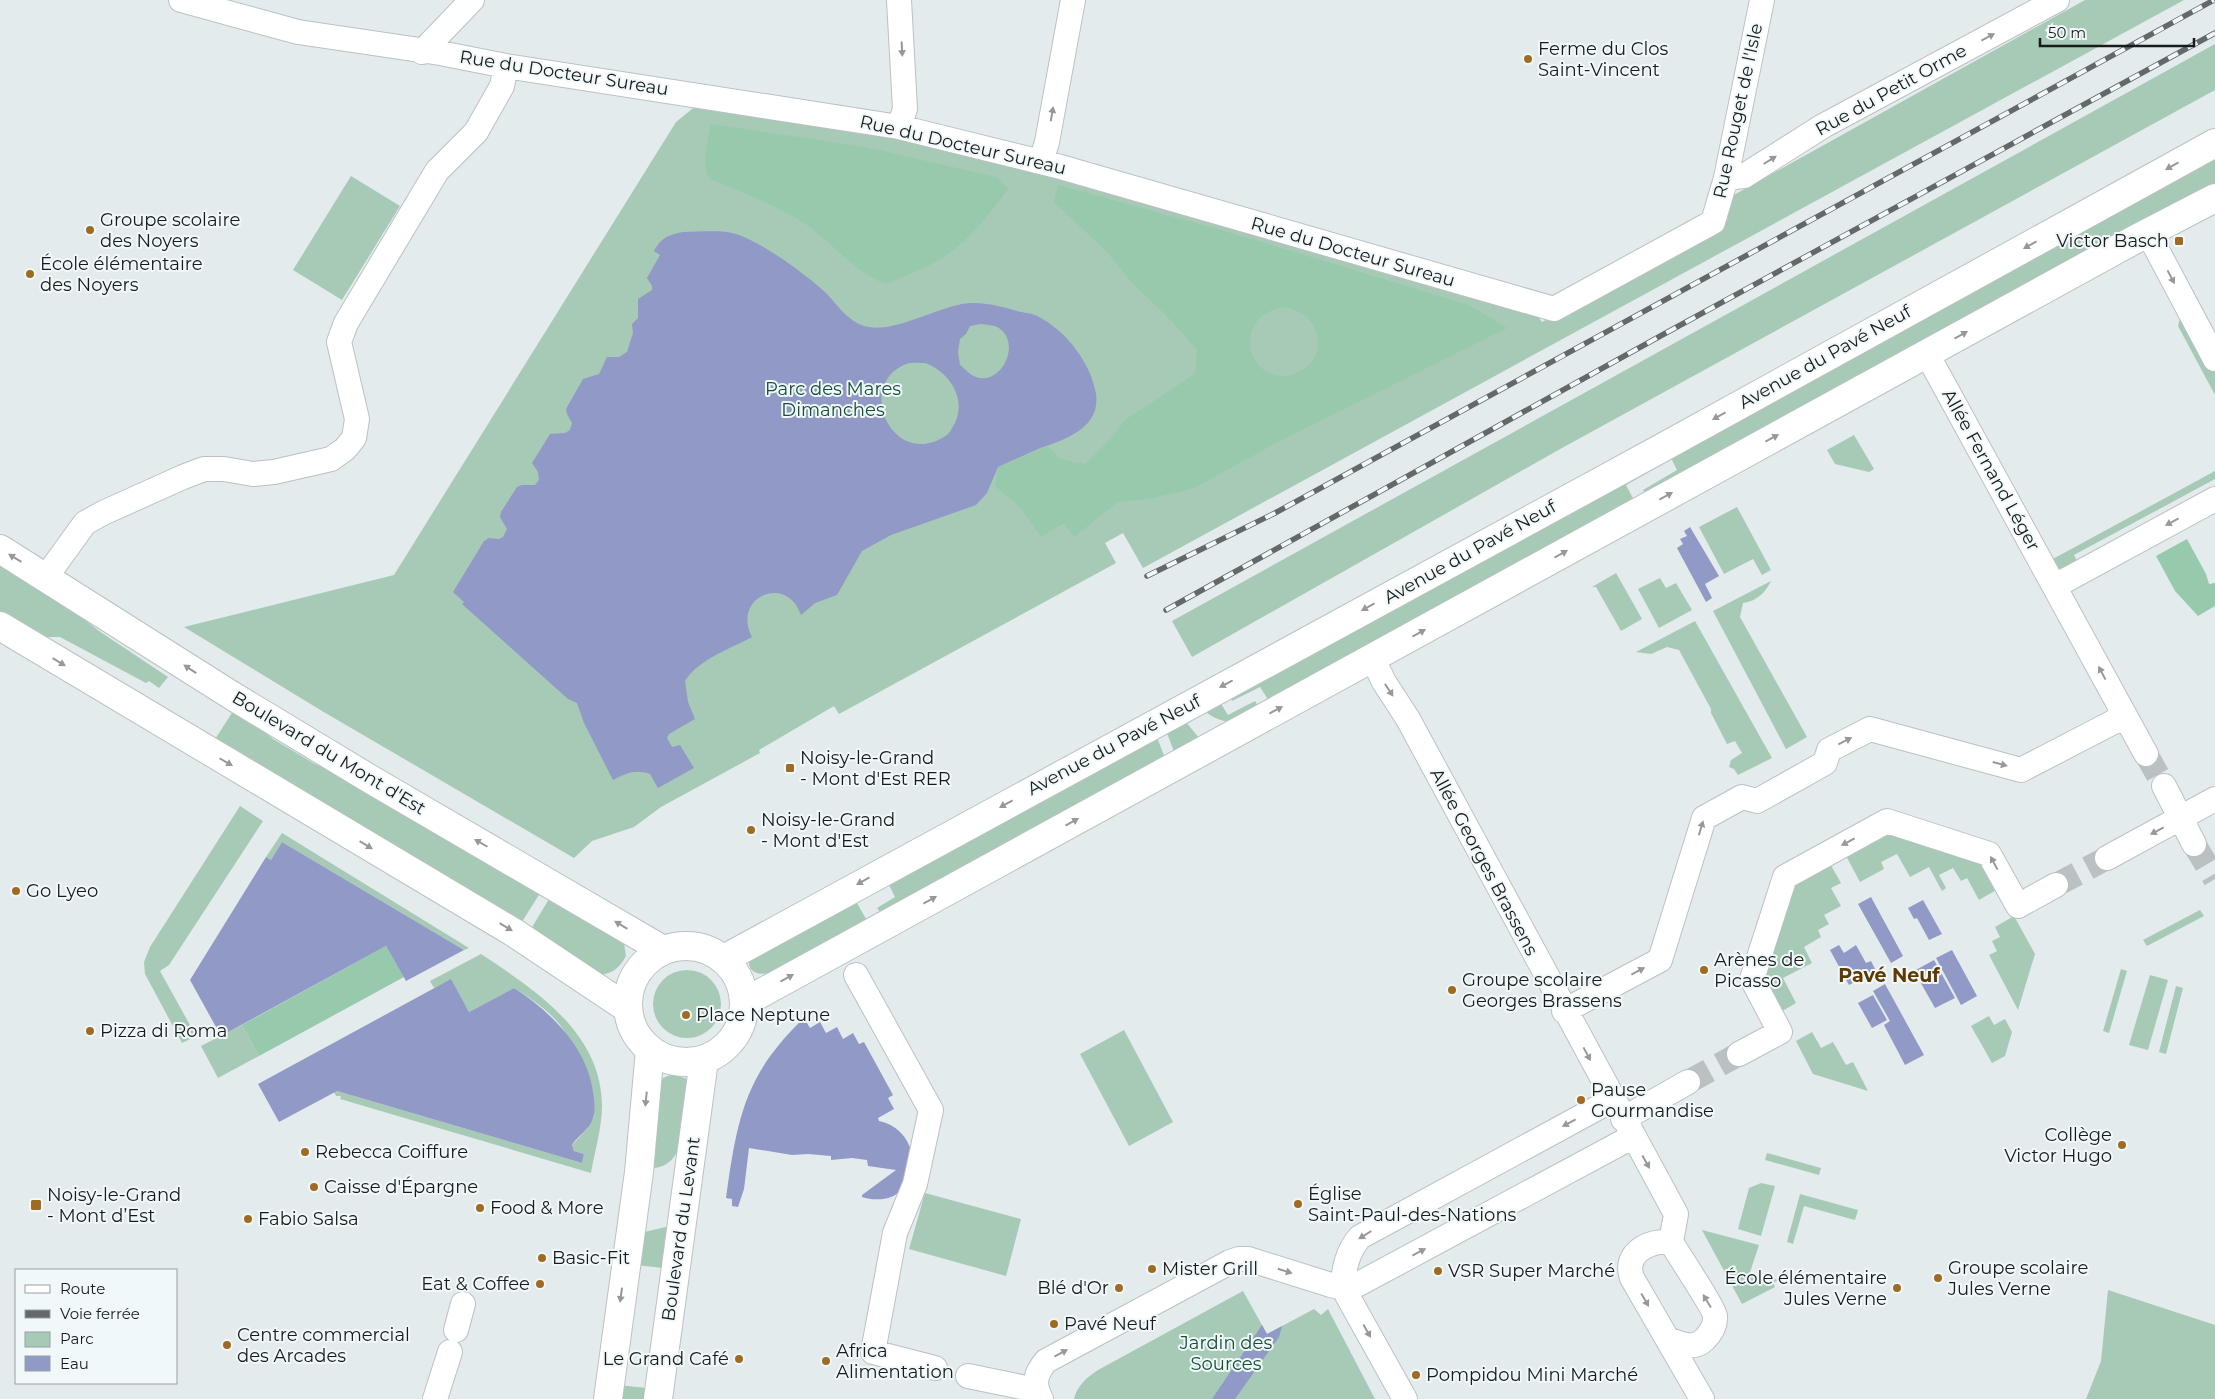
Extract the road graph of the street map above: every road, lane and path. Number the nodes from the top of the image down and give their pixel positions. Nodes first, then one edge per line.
1 (181, 0) edge
2 (472, 0) edge
3 (899, 0) edge
4 (1073, 0) edge
5 (1762, 0) edge
6 (2057, 0) edge
7 (422, 52) junction
8 (506, 66) junction
9 (899, 127) junction
10 (2215, 143) edge
11 (1041, 162) junction
12 (1726, 178) junction
13 (2215, 198) edge
14 (1713, 222) joint
15 (2148, 233) junction
16 (1927, 354) junction
17 (2215, 359) edge
18 (2215, 499) edge
19 (0, 549) edge
20 (46, 577) junction
21 (2055, 586) junction
22 (0, 626) edge
23 (1373, 659) junction
24 (2125, 716) junction
25 (2146, 754) tunnel mouth
26 (2164, 786) tunnel mouth
27 (2215, 799) edge
28 (2181, 818) junction
29 (2194, 844) tunnel mouth
30 (2107, 858) tunnel mouth
31 (2056, 885) tunnel mouth
32 (663, 950) junction
33 (724, 959) junction
34 (856, 975) dead end
35 (745, 1002) junction
36 (627, 1008) junction
37 (1564, 1011) junction
38 (650, 1050) junction
39 (1739, 1054) tunnel mouth
40 (704, 1060) junction
41 (1688, 1082) tunnel mouth
42 (1622, 1119) junction
43 (1671, 1242) junction
44 (1344, 1288) junction
45 (463, 1304) dead end
46 (456, 1330) dead end
47 (1668, 1339) junction
48 (450, 1352) dead end
49 (935, 1368) dead end
50 (968, 1376) dead end
51 (1039, 1394) edge
52 (435, 1399) edge
53 (608, 1399) edge
54 (658, 1399) edge
55 (1405, 1399) edge
56 (1702, 1399) edge

1 - 7 street, Rue du Docteur Sureau
2 - 7 street
3 -> 9 street
11 -> 4 street
5 - 12 street, Rue Rouget de l'Isle
12 -> 6 street, Rue du Petit Orme
7 - 8 street, Rue du Docteur Sureau
8 - 9 street, Rue du Docteur Sureau
8 - 20 street
9 - 11 street, Rue du Docteur Sureau
10 -> 33 main road, Avenue du Pavé Neuf
11 - 14 street, Rue du Docteur Sureau
12 - 14 street, Rue Rouget de l'Isle
13 - 15 main road
16 -> 15 main road
15 -> 17 street
16 - 21 street, Allée Fernand Léger
23 -> 16 main road
18 -> 21 street
20 -> 19 main road, Boulevard du Mont d'Est
32 -> 20 main road, Boulevard du Mont d'Est
24 -> 21 street, Allée Fernand Léger
22 -> 36 main road
35 -> 23 main road
23 -> 37 street, Allée Georges Brassens
24 - 25 street, Allée Fernand Léger
37 -> 24 street
26 - 28 street
27 - 28 street
28 - 29 street
28 -> 30 street
31 -> 39 street
32 - 33 main road
32 - 36 main road
33 - 35 main road
34 - 49 street
35 - 40 main road
36 - 38 main road
37 -> 42 street, Allée Georges Brassens
38 - 40 main road
38 -> 53 main road
40 - 54 main road, Boulevard du Levant
41 - 42 street
42 -> 43 street, Allée Georges Brassens
44 -> 42 street
42 -> 44 street
43 -> 47 street
47 -> 43 street
51 -> 44 street
44 -> 55 street
45 - 46 street
47 - 56 street
48 - 52 street
50 - 51 street

